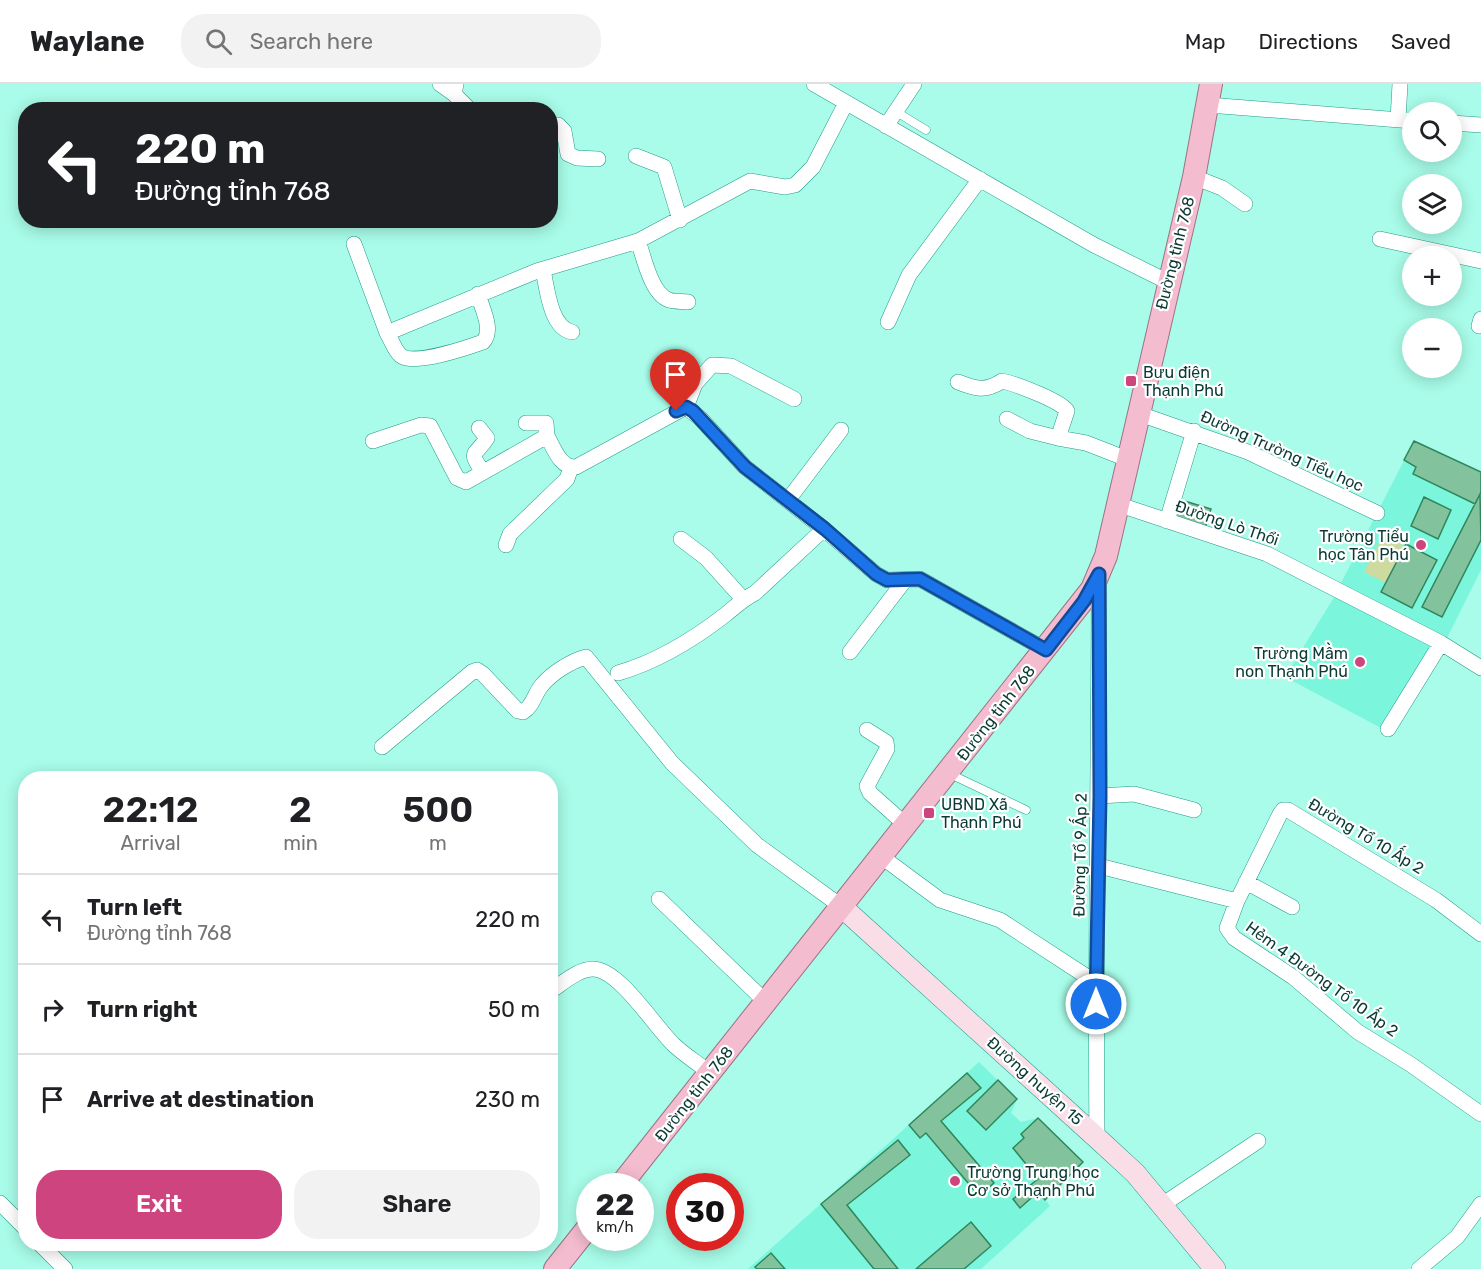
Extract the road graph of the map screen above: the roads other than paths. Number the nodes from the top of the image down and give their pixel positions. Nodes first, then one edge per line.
1 (440, 84) edge
2 (814, 84) edge
3 (914, 84) edge
4 (1400, 84) edge
5 (455, 89) edge
6 (1210, 95) edge
7 (464, 102) edge
8 (1402, 102) edge
9 (846, 103) junction
10 (896, 111) junction
11 (1402, 120) edge
12 (1462, 124) edge
13 (558, 125) edge
14 (1481, 125) edge
15 (886, 126) junction
16 (926, 130) dead end
17 (636, 156) dead end
18 (598, 159) dead end
19 (1194, 177) junction
20 (980, 179) junction
21 (1245, 204) dead end
22 (680, 220) junction
23 (1380, 239) dead end
24 (638, 241) junction
25 (354, 244) dead end
26 (1481, 261) edge
27 (543, 270) junction
28 (1168, 282) junction
29 (478, 294) junction
30 (688, 302) dead end
31 (888, 322) dead end
32 (572, 332) dead end
33 (387, 333) junction
34 (958, 382) dead end
35 (794, 399) dead end
36 (686, 407) junction
37 (1137, 413) junction
38 (1007, 419) dead end
39 (526, 423) dead end
40 (479, 428) dead end
41 (841, 430) dead end
42 (1194, 431) junction
43 (547, 436) junction
44 (1058, 438) junction
45 (373, 441) dead end
46 (1127, 459) junction
47 (572, 467) junction
48 (483, 472) junction
49 (788, 500) junction
50 (1117, 504) junction
51 (1377, 513) dead end
52 (1167, 521) junction
53 (825, 529) junction
54 (681, 539) dead end
55 (506, 545) dead end
56 (1099, 574) junction
57 (905, 580) junction
58 (743, 598) junction
59 (1441, 643) junction
60 (1046, 650) junction
61 (850, 652) dead end
62 (1481, 668) edge
63 (618, 673) dead end
64 (1388, 729) dead end
65 (867, 730) dead end
66 (382, 747) dead end
67 (948, 773) junction
68 (1100, 796) junction
69 (1026, 810) dead end
70 (1194, 810) dead end
71 (907, 826) junction
72 (882, 857) junction
73 (1099, 866) junction
74 (1246, 882) junction
75 (658, 899) dead end
76 (1237, 901) junction
77 (842, 907) junction
78 (1292, 907) dead end
79 (1481, 934) edge
80 (1095, 982) junction
81 (558, 986) edge
82 (766, 1002) junction
83 (710, 1073) junction
84 (1481, 1114) edge
85 (1098, 1138) junction
86 (1258, 1141) dead end
87 (630, 1173) edge
88 (0, 1203) edge
89 (1481, 1204) edge
90 (1162, 1205) junction
91 (18, 1221) edge
92 (576, 1243) edge
93 (46, 1251) edge
94 (61, 1268) edge
95 (555, 1269) edge
96 (1215, 1269) edge
97 (1419, 1269) edge

1 - 5 street
2 - 9 street
3 - 10 street
4 - 8 street
5 - 7 street
6 - 11 street
6 - 19 main road, Đường tỉnh 768
9 - 15 street
9 - 22 street
10 - 15 street
10 - 16 lane
12 - 14 street
13 - 18 street
15 - 20 street
17 - 22 street
19 - 21 street
19 - 28 main road, Đường tỉnh 768
20 - 28 street
20 - 31 street
22 - 24 street
23 - 26 street
24 - 27 street
24 - 30 street
25 - 33 street
27 - 29 street
27 - 32 street
28 - 37 main road, Đường tỉnh 768
29 - 33 street
29 - 33 street
34 - 44 street
35 - 36 street
36 - 47 street
36 - 49 street
37 - 42 street, Đường Trường Tiểu học
37 - 46 main road, Đường tỉnh 768
38 - 44 street
39 - 43 street
40 - 48 street
41 - 49 street
42 - 51 street, Đường Trường Tiểu học
42 - 52 street
43 - 47 street
43 - 48 street
44 - 46 street
45 - 48 street
46 - 50 main road, Đường tỉnh 768
47 - 55 street
49 - 53 street
50 - 52 street, Đường Lò Thổi
50 - 56 main road, Đường tỉnh 768
52 - 59 street, Đường Lò Thổi
53 - 57 street
53 - 58 street
54 - 58 street
56 - 60 main road, Đường tỉnh 768
56 - 68 street, Đường Tổ 9 Ấp 2
57 - 60 street
57 - 61 street
58 - 63 street
59 - 62 street, Đường Lò Thổi
59 - 64 street
60 - 67 main road, Đường tỉnh 768
65 - 71 street
66 - 77 street
67 - 69 lane
67 - 71 main road, Đường tỉnh 768
68 - 70 street
68 - 73 street, Đường Tổ 9 Ấp 2
71 - 72 main road, Đường tỉnh 768
72 - 77 main road, Đường tỉnh 768
72 - 80 street
73 - 76 street
73 - 80 street, Đường Tổ 9 Ấp 2
74 - 76 street, Đường Tổ 10 Ấp 2
74 - 78 street
74 - 79 street, Đường Tổ 10 Ấp 2
75 - 82 street
76 - 84 street, Hẻm 4 Đường Tổ 10 Ấp 2
77 - 82 main road, Đường tỉnh 768
77 - 85 street, Đường huyện 15
80 - 85 street, Đường Tổ 9 Ấp 2
81 - 83 street
82 - 83 main road, Đường tỉnh 768
83 - 87 main road, Đường tỉnh 768
85 - 90 street, Đường huyện 15
86 - 90 street
88 - 91 street
89 - 97 street
90 - 96 street, Đường huyện 15
92 - 95 main road
93 - 94 street

